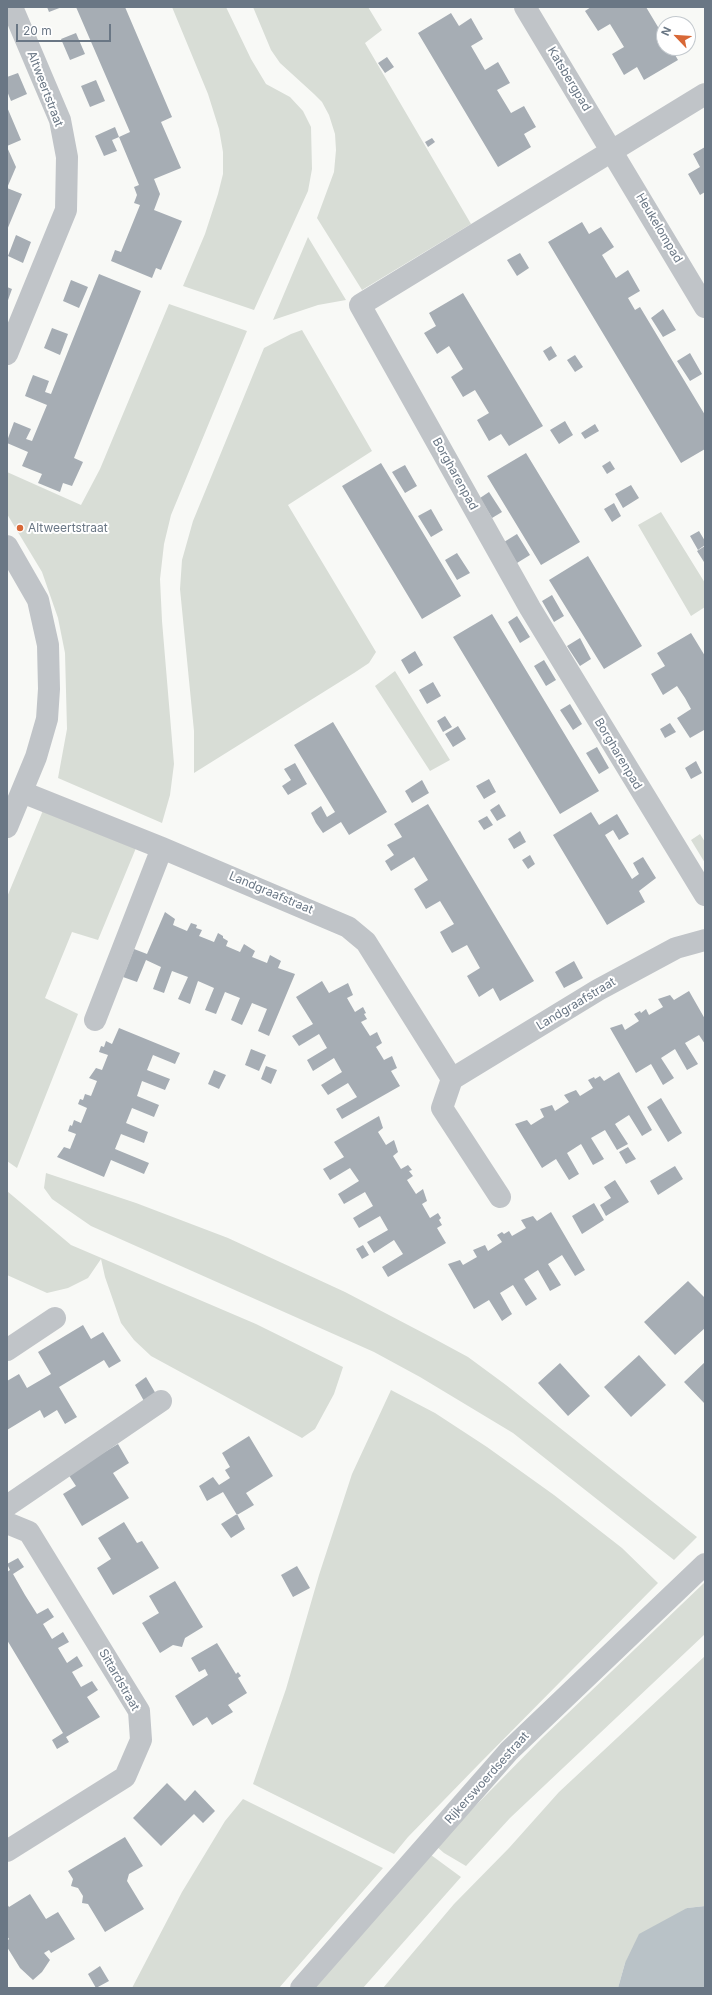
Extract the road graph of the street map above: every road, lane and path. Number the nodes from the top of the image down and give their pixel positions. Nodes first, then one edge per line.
1 (12, 7) edge
2 (525, 7) edge
3 (705, 94) edge
4 (612, 150) junction
5 (705, 307) edge
6 (7, 354) edge
7 (7, 546) edge
8 (22, 792) junction
9 (7, 827) edge
10 (162, 848) junction
11 (705, 895) edge
12 (705, 940) edge
13 (95, 1020) dead end
14 (452, 1079) junction
15 (500, 1197) dead end
16 (55, 1318) dead end
17 (7, 1350) edge
18 (161, 1401) dead end
19 (7, 1506) edge
20 (7, 1523) edge
21 (705, 1564) edge
22 (7, 1851) edge
23 (301, 1988) edge

1 - 6 street, Altweertstraat
2 - 4 street, Katsbergpad
3 - 4 street
4 - 5 street, Heukelompad
4 - 11 street, Borgharenpad
7 - 8 street
8 - 9 street
8 - 10 street, Landgraafstraat
10 - 13 street
10 - 14 street, Landgraafstraat
12 - 14 street, Landgraafstraat
14 - 15 street
16 - 17 street
18 - 19 street
20 - 22 street, Sittardstraat
21 - 23 street, Rijkerswoerdsestraat

